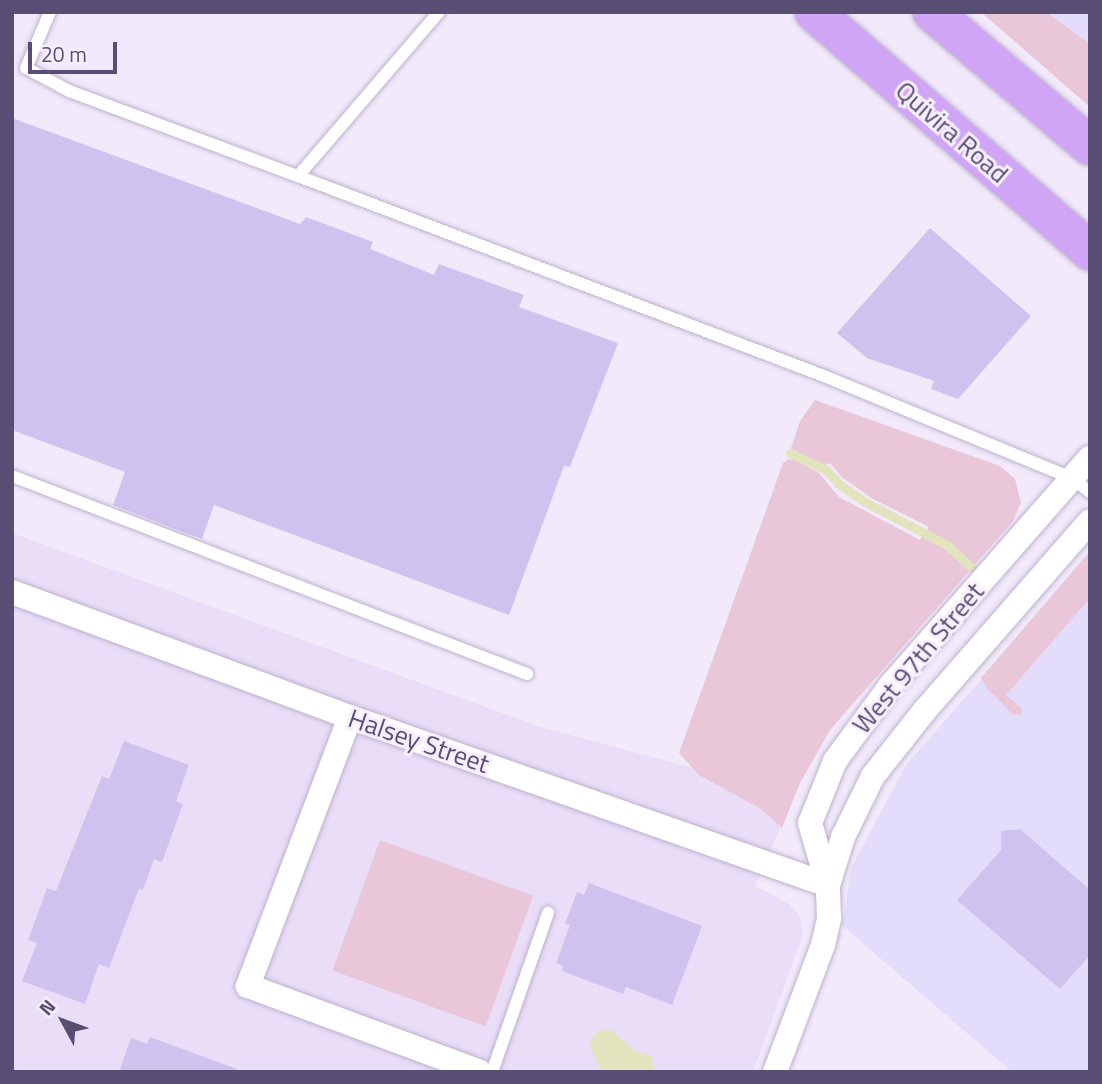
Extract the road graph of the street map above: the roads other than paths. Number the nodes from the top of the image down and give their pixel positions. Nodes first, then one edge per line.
1 (50, 12) edge
2 (439, 12) edge
3 (814, 12) edge
4 (932, 12) edge
5 (1090, 146) edge
6 (298, 176) junction
7 (1090, 251) edge
8 (1090, 458) edge
9 (12, 475) edge
10 (1081, 485) edge
11 (1090, 521) edge
12 (12, 592) edge
13 (527, 674) dead end
14 (350, 717) junction
15 (828, 885) junction
16 (548, 913) dead end
17 (480, 1072) edge
18 (492, 1072) edge
19 (775, 1072) edge

1 - 6 lane
2 - 6 lane
3 - 7 main road, Quivira Road
4 - 5 main road
6 - 10 lane
8 - 10 street, West 97th Street
9 - 13 lane
10 - 15 street, West 97th Street
11 - 15 street, West 97th Street
12 - 14 street, Halsey Street
14 - 15 street, Halsey Street
14 - 17 street
15 - 19 street, West 97th Street
16 - 18 lane

